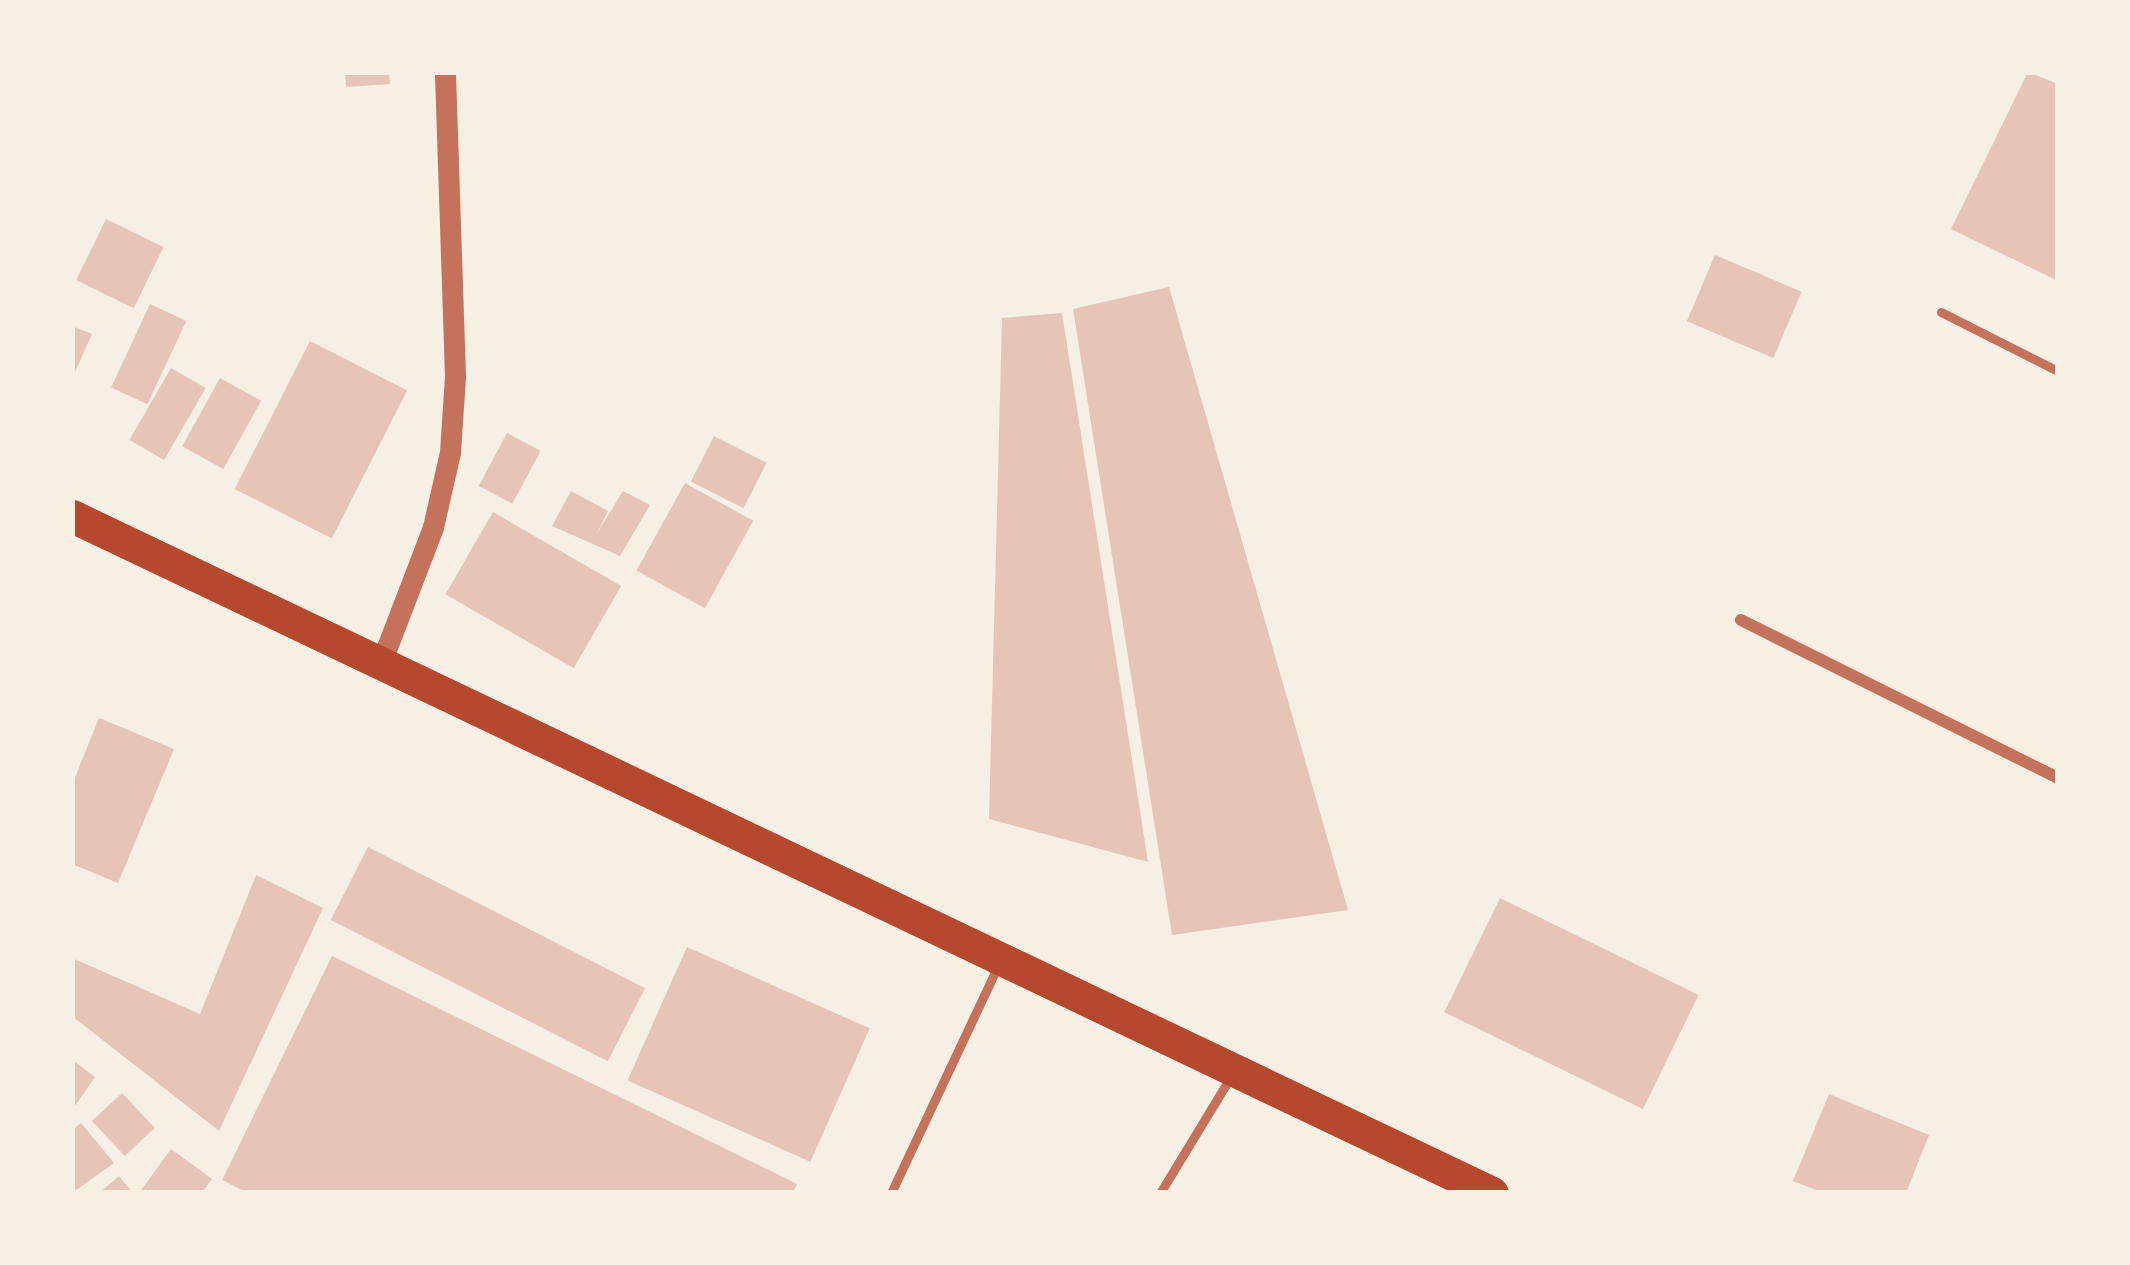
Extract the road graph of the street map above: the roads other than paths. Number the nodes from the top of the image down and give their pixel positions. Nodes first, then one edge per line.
1 (445, 72) edge
2 (1941, 312) dead end
3 (2058, 371) edge
4 (72, 516) edge
5 (1741, 620) dead end
6 (379, 668) junction
7 (2058, 778) edge
8 (1001, 961) junction
9 (1234, 1072) junction
10 (891, 1193) edge
11 (1160, 1193) edge
12 (1492, 1193) edge

1 - 6 street
2 - 3 lane
4 - 6 highway
5 - 7 street
6 - 8 highway
8 - 9 highway
8 - 10 lane
9 - 11 lane
9 - 12 highway

